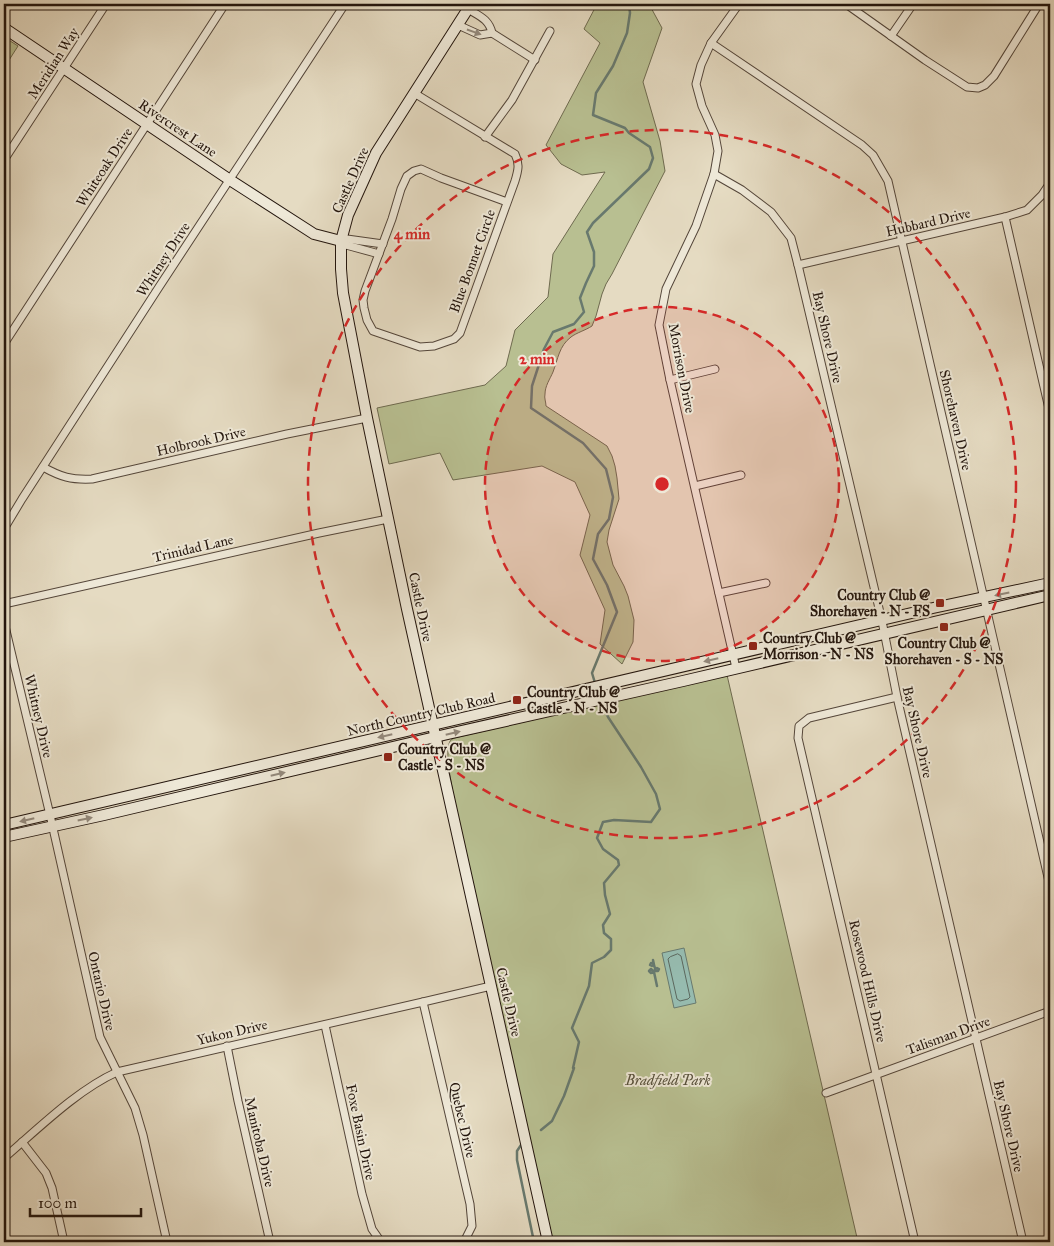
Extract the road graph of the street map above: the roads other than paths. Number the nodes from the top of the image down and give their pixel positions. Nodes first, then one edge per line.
1 (106, 4) edge
2 (225, 4) edge
3 (345, 4) edge
4 (739, 4) edge
5 (846, 4) edge
6 (913, 4) edge
7 (1039, 4) edge
8 (470, 6) edge
9 (458, 25) junction
10 (4, 28) edge
11 (550, 31) dead end
12 (492, 33) junction
13 (891, 36) junction
14 (711, 43) junction
15 (535, 60) junction
16 (64, 68) junction
17 (414, 93) junction
18 (147, 124) junction
19 (485, 137) junction
20 (4, 160) edge
21 (714, 174) junction
22 (230, 180) junction
23 (1050, 183) edge
24 (507, 202) junction
25 (1004, 217) junction
26 (341, 241) junction
27 (902, 241) junction
28 (383, 244) junction
29 (379, 254) junction
30 (798, 265) junction
31 (4, 344) edge
32 (715, 369) dead end
33 (670, 380) junction
34 (1050, 413) edge
35 (366, 418) junction
36 (43, 467) junction
37 (741, 475) dead end
38 (695, 486) junction
39 (388, 518) junction
40 (4, 529) edge
41 (766, 583) dead end
42 (1050, 583) edge
43 (719, 593) junction
44 (1050, 595) edge
45 (985, 598) junction
46 (4, 604) edge
47 (987, 610) junction
48 (882, 621) junction
49 (4, 622) edge
50 (884, 633) junction
51 (733, 655) junction
52 (736, 668) junction
53 (658, 673) junction
54 (662, 686) junction
55 (897, 697) junction
56 (432, 725) junction
57 (435, 737) junction
58 (249, 768) junction
59 (252, 780) junction
60 (50, 815) junction
61 (4, 825) edge
62 (52, 826) junction
63 (4, 837) edge
64 (1050, 886) edge
65 (491, 986) junction
66 (423, 1002) junction
67 (1050, 1011) edge
68 (325, 1025) junction
69 (976, 1038) junction
70 (227, 1046) junction
71 (117, 1072) junction
72 (877, 1074) junction
73 (826, 1092) dead end
74 (22, 1142) junction
75 (4, 1158) edge
76 (64, 1242) edge
77 (167, 1242) edge
78 (270, 1242) edge
79 (382, 1242) edge
80 (464, 1242) edge
81 (548, 1242) edge
82 (915, 1242) edge
83 (1023, 1242) edge

1 - 16 street, Meridian Way
2 - 18 street, Whiteoak Drive
3 - 22 street, Whitney Drive
4 - 14 street, Morrison Drive
5 - 13 street
6 - 13 street
7 - 13 street
8 - 9 main road, Castle Drive
8 - 12 street
9 -> 12 street
9 - 17 main road, Castle Drive
10 - 16 main road, Rivercrest Lane
11 - 15 street
12 - 15 street
14 - 21 street, Morrison Drive
14 - 27 street, Shorehaven Drive
15 - 19 street
16 - 18 main road, Rivercrest Lane
16 - 20 street, Meridian Way
17 - 19 street
17 - 26 main road, Castle Drive
18 - 22 main road, Rivercrest Lane
18 - 31 street, Whiteoak Drive
19 - 24 street
21 - 30 street, Bay Shore Drive
21 - 33 street, Morrison Drive
22 - 26 main road, Rivercrest Lane
22 - 36 street, Whitney Drive
23 - 25 street, Hubbard Drive
24 - 28 street, Blue Bonnet Circle
24 - 29 street, Blue Bonnet Circle
25 - 27 street, Hubbard Drive
25 - 34 street
26 - 28 street
26 - 29 street
26 - 35 main road, Castle Drive
27 - 30 street, Hubbard Drive
27 - 45 street, Shorehaven Drive
28 - 29 street, Blue Bonnet Circle
30 - 48 street, Bay Shore Drive
32 - 33 street
33 - 38 street, Morrison Drive
35 - 36 street, Holbrook Drive
35 - 39 main road, Castle Drive
36 - 40 street, Whitney Drive
37 - 38 street
38 - 43 street, Morrison Drive
39 - 46 street, Trinidad Lane
39 - 56 main road, Castle Drive
41 - 43 street
42 -> 45 main road, North Country Club Road
43 - 51 street, Morrison Drive
44 - 47 main road, North Country Club Road
45 - 47 street, Shorehaven Drive
45 - 48 main road, North Country Club Road
47 - 50 main road, North Country Club Road
47 - 64 street, Shorehaven Drive
48 - 50 street, Bay Shore Drive
48 - 51 main road, North Country Club Road
49 - 60 street, Whitney Drive
50 - 52 main road, North Country Club Road
50 - 55 street, Bay Shore Drive
51 - 52 street, Morrison Drive
51 -> 53 main road, North Country Club Road
52 - 54 main road, North Country Club Road
53 - 54 main road
53 - 56 main road, North Country Club Road
57 -> 54 main road, North Country Club Road
55 - 69 street, Bay Shore Drive
55 - 72 street, Rosewood Hills Drive
56 - 57 main road, Castle Drive
56 -> 58 main road, North Country Club Road
59 -> 57 main road, North Country Club Road
57 - 65 main road, Castle Drive
58 - 59 main road
58 - 60 main road, North Country Club Road
62 -> 59 main road, North Country Club Road
60 -> 61 main road, North Country Club Road
60 - 62 street, Whitney Drive
62 - 63 main road, North Country Club Road
62 - 71 street, Ontario Drive
65 - 66 street, Yukon Drive
65 - 81 main road, Castle Drive
66 - 68 street, Yukon Drive
66 - 80 street, Quebec Drive
67 - 69 street, Talisman Drive
68 - 70 street, Yukon Drive
68 - 79 street, Foxe Basin Drive
69 - 72 street, Talisman Drive
69 - 83 street, Bay Shore Drive
70 - 71 street, Yukon Drive
70 - 78 street, Manitoba Drive
71 - 74 street, Yukon Drive
71 - 77 street, Ontario Drive
72 - 73 street, Talisman Drive
72 - 82 street, Rosewood Hills Drive
74 - 75 street, Yukon Drive
74 - 76 street

